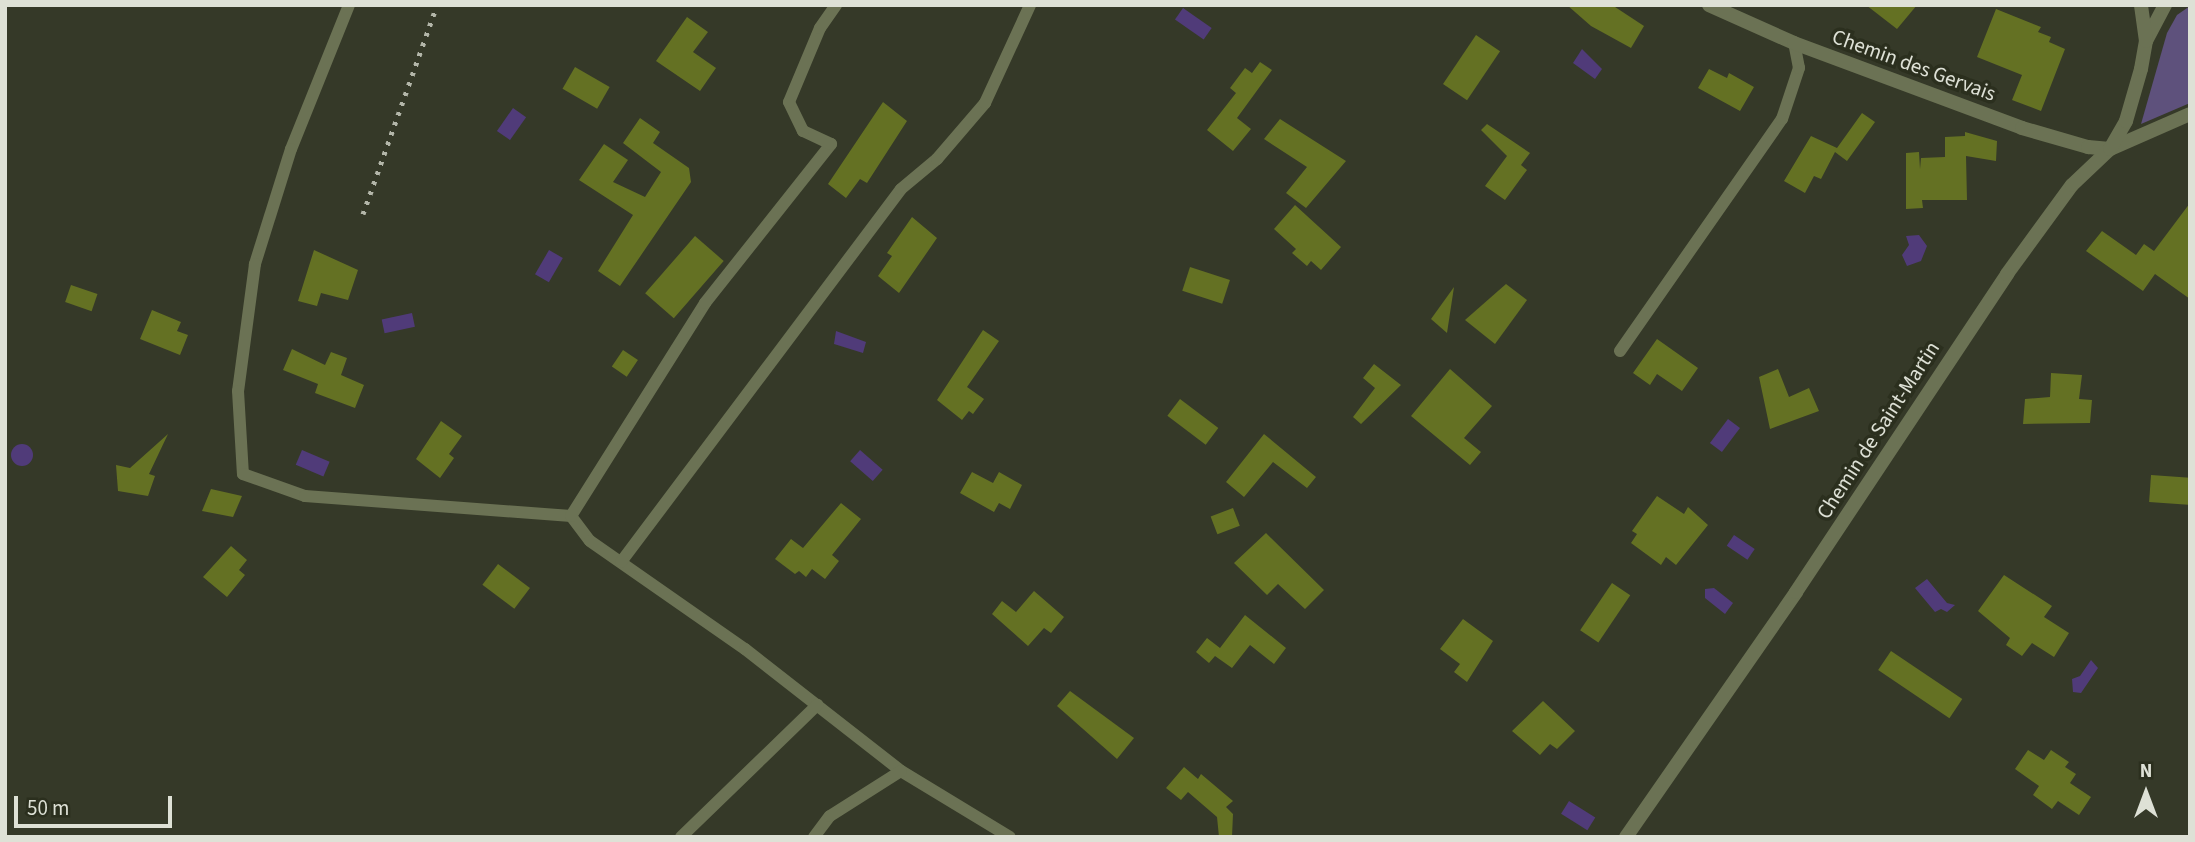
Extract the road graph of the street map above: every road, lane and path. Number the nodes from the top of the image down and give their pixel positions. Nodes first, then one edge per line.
1 (349, 5) edge
2 (836, 5) edge
3 (1030, 5) edge
4 (1709, 5) edge
5 (2141, 5) edge
6 (2165, 5) edge
7 (2146, 41) junction
8 (1794, 43) junction
9 (2190, 114) edge
10 (2110, 149) junction
11 (1620, 351) dead end
12 (571, 516) junction
13 (621, 562) junction
14 (817, 705) junction
15 (901, 771) junction
16 (681, 837) edge
17 (814, 837) edge
18 (1010, 837) edge
19 (1626, 837) edge

1 - 12 lane
2 - 12 lane
3 - 13 lane
4 - 8 street, Chemin des Gervais
5 - 7 street, Chemin de Saint-Martin
6 - 7 street, Chemin de Saint-Martin
7 - 10 street, Chemin de Saint-Martin
8 - 10 street, Chemin des Gervais
8 - 11 lane
9 - 10 street
10 - 19 street, Chemin de Saint-Martin
12 - 13 lane
13 - 14 lane
14 - 15 lane
14 - 16 lane
15 - 17 lane
15 - 18 lane

